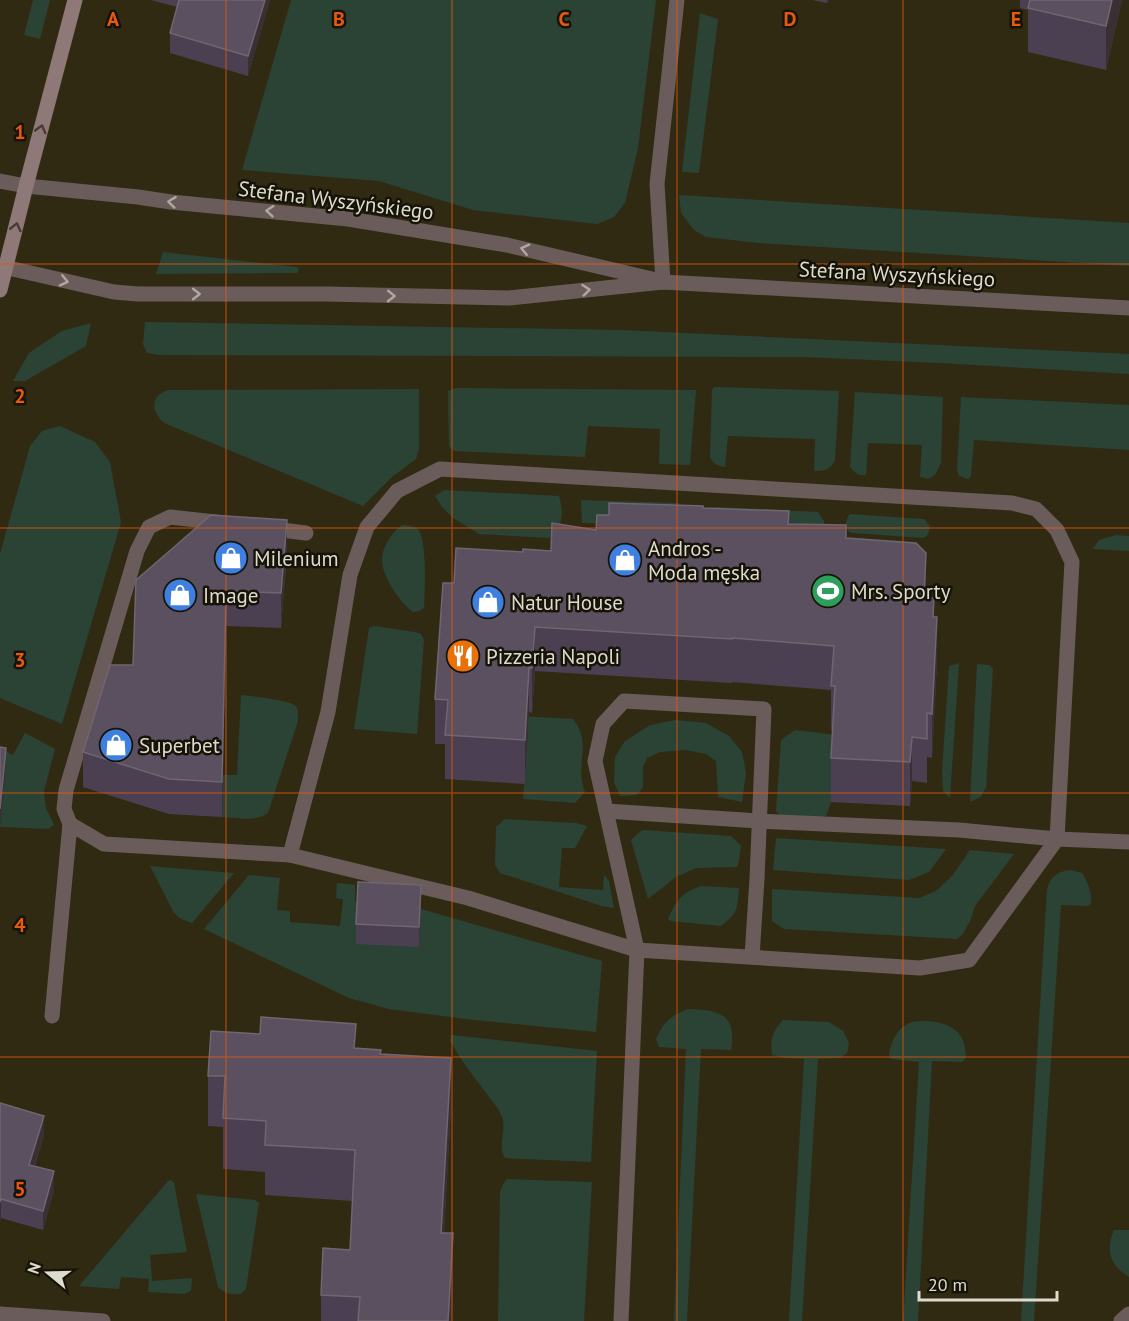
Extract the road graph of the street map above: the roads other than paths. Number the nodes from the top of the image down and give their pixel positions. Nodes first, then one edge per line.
1 (75, 0) edge
2 (677, 0) edge
3 (0, 181) edge
4 (26, 186) junction
5 (3, 267) edge
6 (663, 282) junction
7 (0, 290) edge
8 (1129, 308) edge
9 (306, 533) dead end
10 (606, 811) junction
11 (759, 821) junction
12 (70, 824) junction
13 (1056, 839) junction
14 (1129, 842) edge
15 (290, 855) junction
16 (638, 950) junction
17 (752, 957) junction
18 (52, 1016) dead end
19 (0, 1314) edge
20 (1129, 1314) edge
21 (103, 1321) edge
22 (621, 1321) edge
23 (1120, 1321) edge

4 -> 1 main road
2 - 6 street
3 - 4 street, Stefana Wyszyńskiego
5 -> 4 main road
6 -> 4 street, Stefana Wyszyńskiego
5 -> 6 street, Stefana Wyszyńskiego
5 - 7 main road
6 - 8 street, Stefana Wyszyńskiego
9 - 12 street
10 - 11 street
10 - 11 street
10 - 16 street
11 - 13 street
11 - 17 street
12 - 15 street
12 - 18 street
13 - 14 street
13 - 15 street
13 - 17 street
15 - 16 street
16 - 17 street
16 - 22 street
19 - 21 street
20 - 23 street

